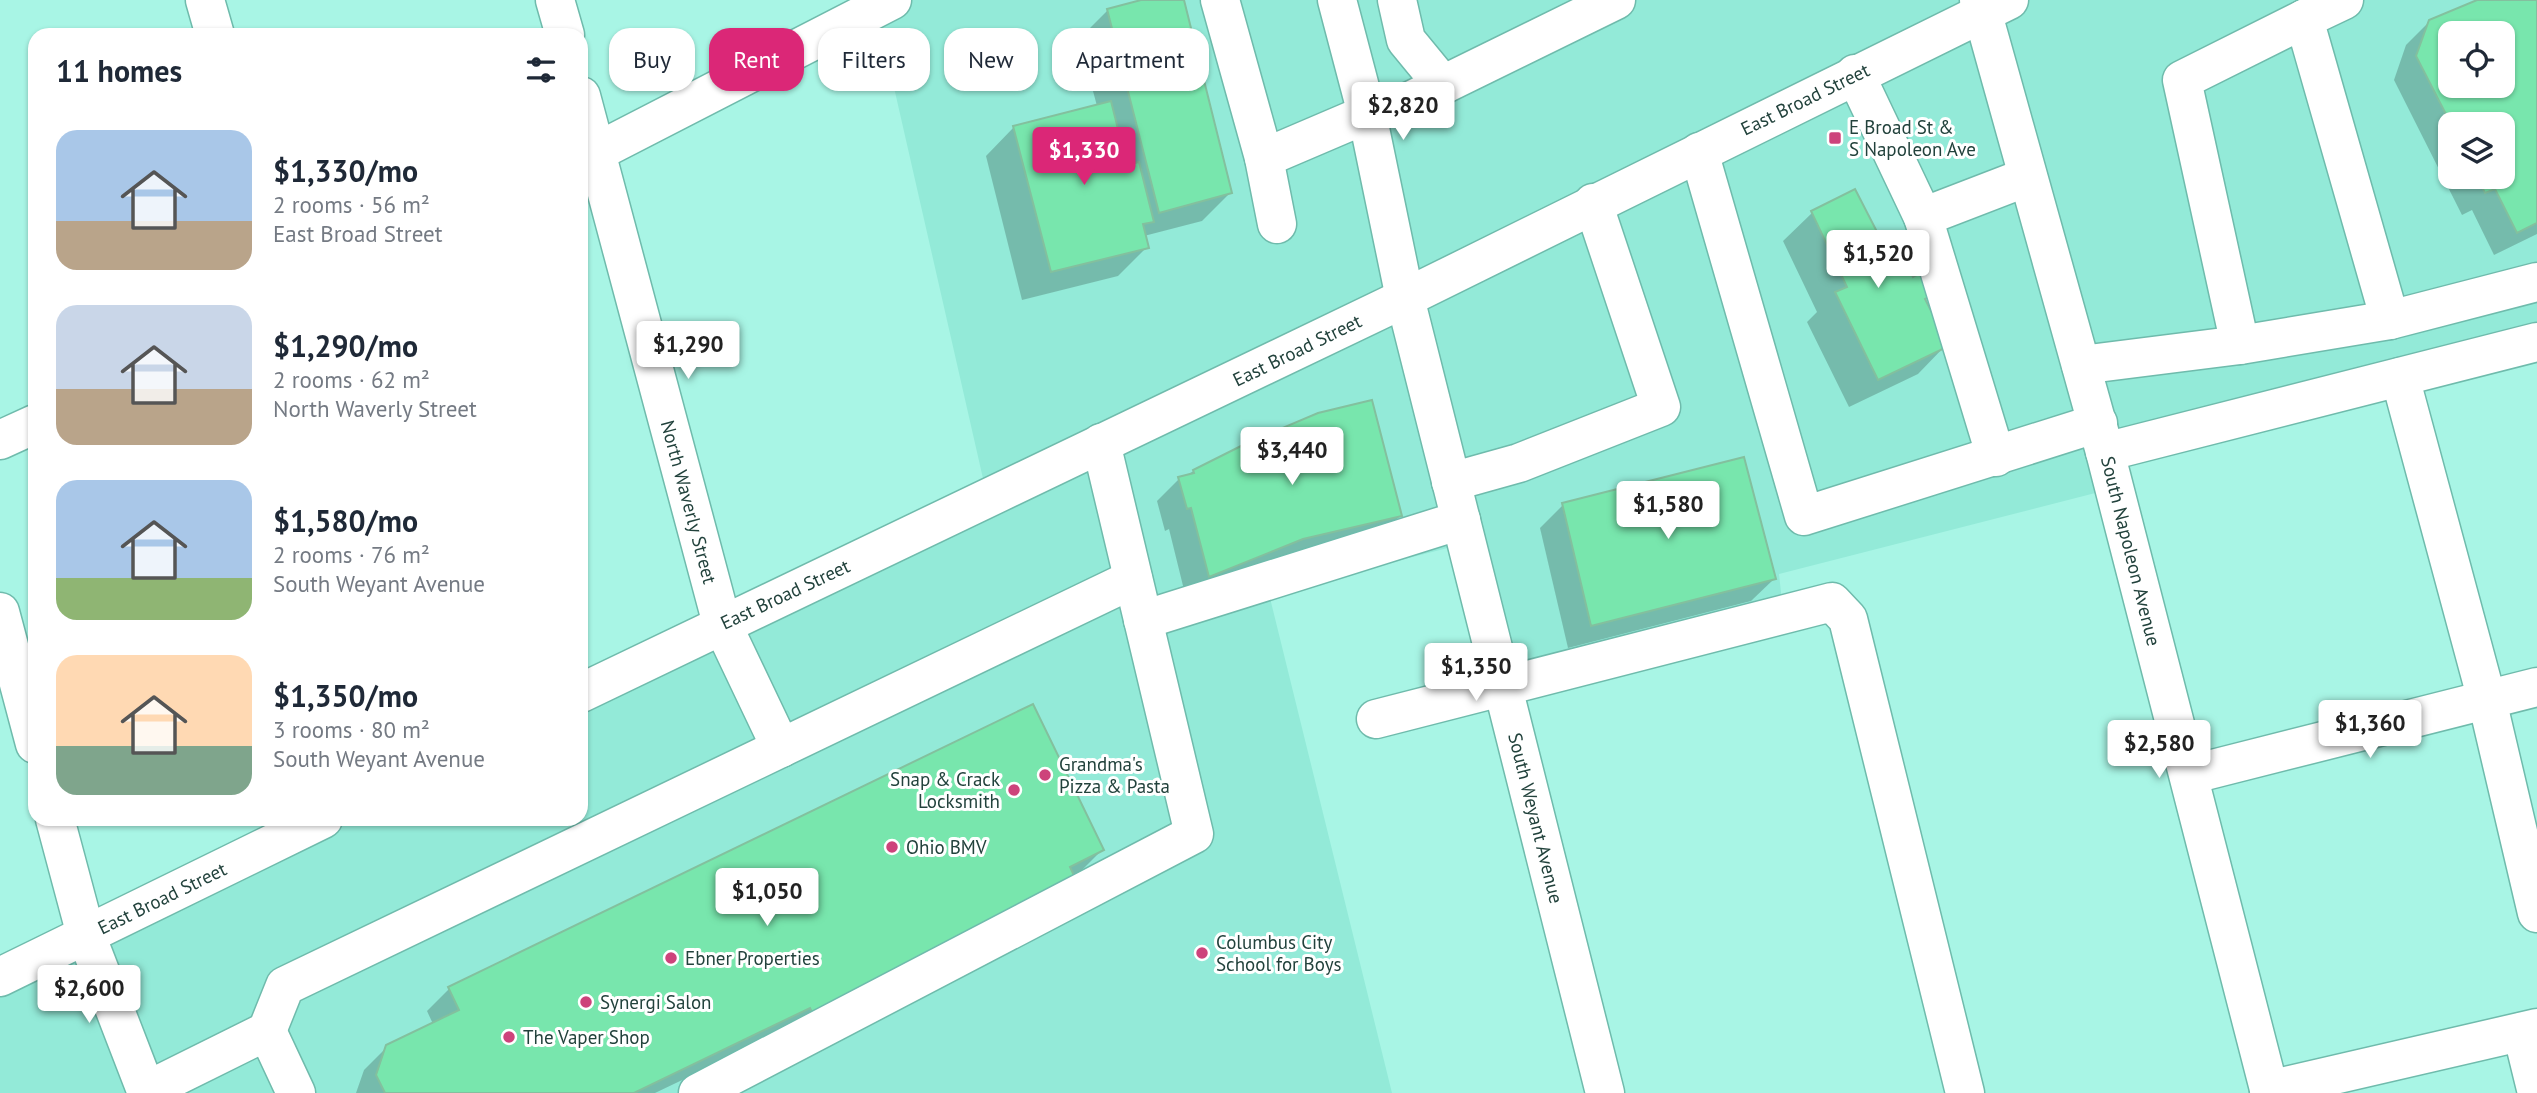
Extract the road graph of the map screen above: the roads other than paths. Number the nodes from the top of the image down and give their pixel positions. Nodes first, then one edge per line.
1 (205, 0) edge
2 (555, 0) edge
3 (892, 0) edge
4 (1220, 0) edge
5 (1337, 0) edge
6 (1397, 0) edge
7 (1616, 0) edge
8 (2344, 0) edge
9 (1990, 4) edge
10 (2304, 19) junction
11 (213, 28) edge
12 (563, 28) edge
13 (1855, 74) junction
14 (1443, 85) junction
15 (1367, 114) junction
16 (1699, 152) junction
17 (589, 157) edge
18 (1264, 158) junction
19 (2027, 177) junction
20 (1593, 203) junction
21 (1923, 217) junction
22 (1277, 223) dead end
23 (2537, 282) edge
24 (1405, 298) junction
25 (2390, 320) junction
26 (2537, 342) edge
27 (2240, 345) junction
28 (2081, 365) junction
29 (2400, 377) junction
30 (28, 427) edge
31 (2101, 438) junction
32 (0, 440) edge
33 (1101, 443) junction
34 (1996, 457) junction
35 (1451, 482) junction
36 (1461, 520) junction
37 (1133, 579) junction
38 (0, 612) edge
39 (1143, 620) junction
40 (722, 624) junction
41 (1503, 686) junction
42 (2537, 687) edge
43 (588, 690) edge
44 (2487, 700) junction
45 (28, 718) edge
46 (1376, 719) dead end
47 (781, 748) junction
48 (2189, 775) junction
49 (57, 826) edge
50 (309, 826) edge
51 (2537, 913) edge
52 (86, 935) junction
53 (0, 977) edge
54 (2529, 1030) edge
55 (267, 1031) junction
56 (147, 1092) edge
57 (2270, 1092) edge
58 (296, 1093) edge
59 (698, 1093) edge
60 (1605, 1093) edge
61 (1965, 1093) edge
62 (2537, 1093) edge

1 - 11 street
2 - 12 street
3 - 17 street
4 - 18 street
5 - 15 street, South Weyant Avenue
6 - 14 street
7 - 14 street
8 - 10 street
9 - 13 street, East Broad Street
9 - 19 street, South Napoleon Avenue
10 - 25 street
10 - 27 street
13 - 16 street, East Broad Street
13 - 21 street
14 - 15 street
15 - 18 street
15 - 24 street, South Weyant Avenue
16 - 20 street, East Broad Street
16 - 34 street
17 - 40 street, North Waverly Street
18 - 22 street
19 - 21 street
19 - 28 street, South Napoleon Avenue
20 - 24 street, East Broad Street
20 - 35 street
21 - 34 street
23 - 25 street
24 - 33 street, East Broad Street
24 - 35 street, South Weyant Avenue
25 - 27 street
26 - 29 street
27 - 28 street
28 - 31 street, South Napoleon Avenue
29 - 31 street
29 - 44 street
30 - 32 street
31 - 34 street
31 - 48 street, South Napoleon Avenue
33 - 37 street
33 - 40 street, East Broad Street
35 - 36 street, South Weyant Avenue
36 - 39 street
36 - 41 street, South Weyant Avenue
37 - 39 street
37 - 47 street
38 - 45 street
39 - 59 street
40 - 43 street, East Broad Street
40 - 47 street, North Waverly Street
41 - 46 street
41 - 60 street, South Weyant Avenue
41 - 61 street
42 - 44 street
44 - 48 street
44 - 51 street
47 - 55 street
48 - 57 street, South Napoleon Avenue
49 - 52 street
50 - 52 street, East Broad Street
52 - 53 street, East Broad Street
52 - 56 street
54 - 57 street
54 - 62 street
55 - 56 street
55 - 58 street

